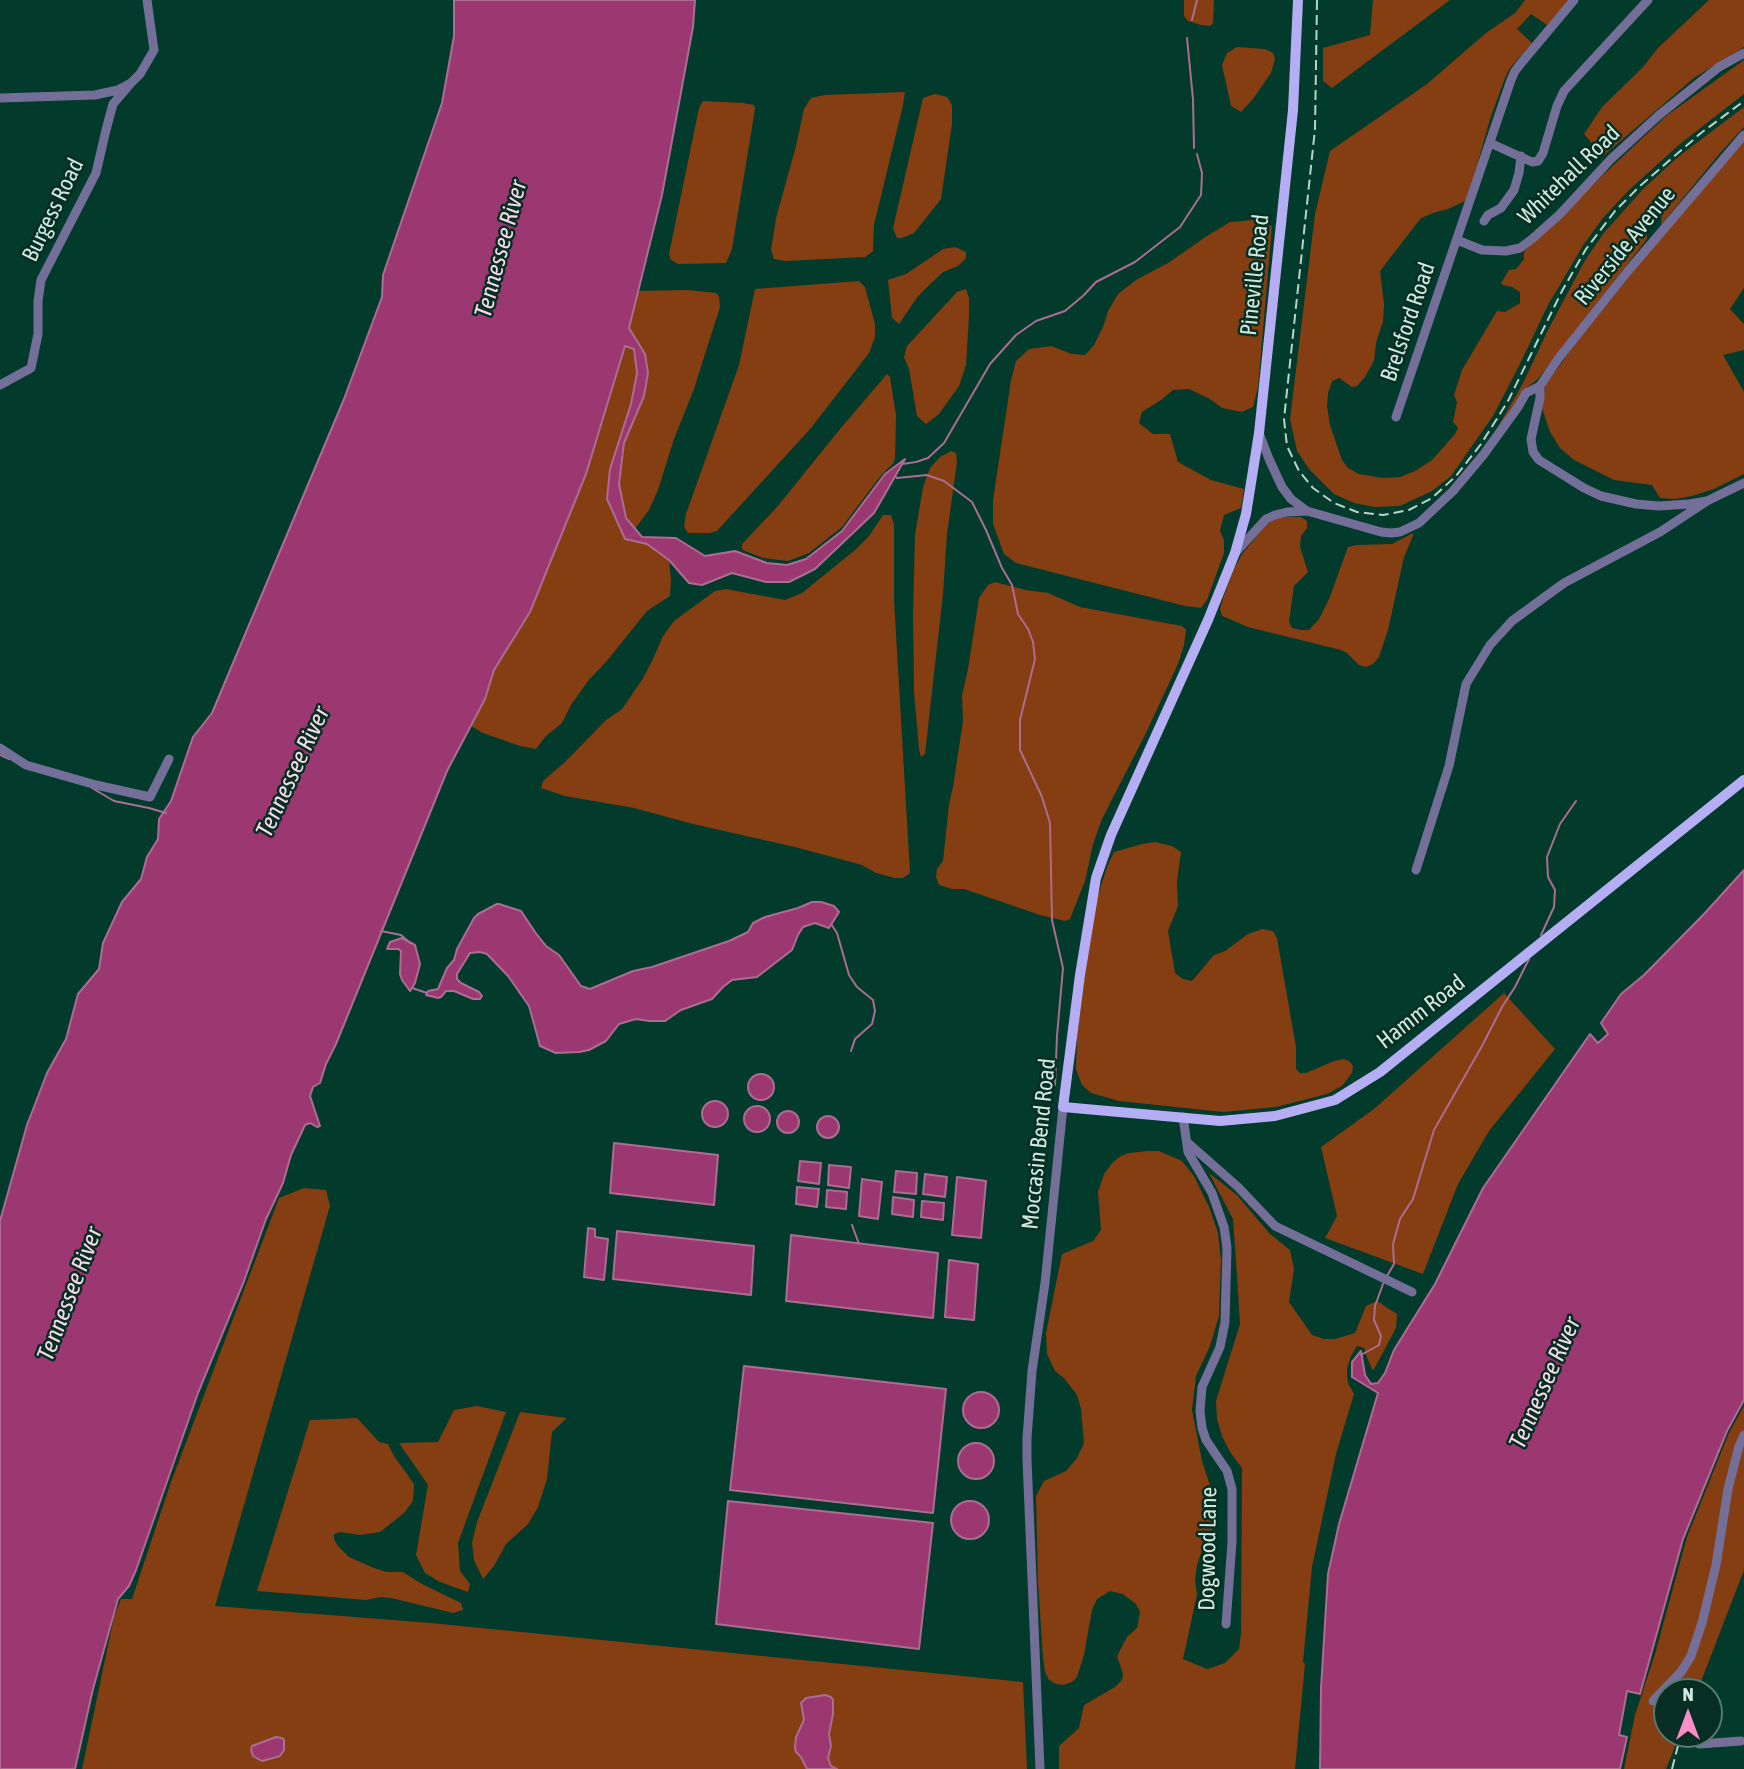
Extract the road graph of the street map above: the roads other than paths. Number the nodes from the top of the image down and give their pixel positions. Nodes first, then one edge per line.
1 (147, 0) edge
2 (1298, 0) edge
3 (1574, 0) edge
4 (1648, 0) edge
5 (1744, 53) edge
6 (131, 83) junction
7 (0, 98) edge
8 (1744, 135) edge
9 (1490, 143) junction
10 (1521, 156) junction
11 (1484, 221) dead end
12 (1457, 240) junction
13 (0, 385) edge
14 (1540, 386) junction
15 (1396, 417) dead end
16 (1259, 433) junction
17 (1744, 483) edge
18 (1707, 501) junction
19 (1307, 511) junction
20 (1235, 552) junction
21 (0, 748) edge
22 (169, 759) dead end
23 (1744, 780) edge
24 (1416, 870) dead end
25 (1063, 1107) junction
26 (1183, 1117) junction
27 (1186, 1141) junction
28 (1412, 1292) dead end
29 (1744, 1436) edge
30 (1226, 1625) dead end
31 (1675, 1678) edge
32 (1741, 1741) dead end
33 (1723, 1742) edge
34 (1040, 1769) edge

1 - 6 street
2 - 16 main road, Pineville Road
3 - 9 street
4 - 10 street
5 - 12 street, Whitehall Road
6 - 7 street
6 - 13 street, Burgess Road
8 - 14 street, Riverside Avenue
9 - 10 street
9 - 12 street
10 - 11 street
12 - 15 street, Brelsford Road
14 - 18 street
14 - 19 street
16 - 19 street
16 - 20 main road, Pineville Road
17 - 18 street
18 - 24 street
19 - 20 street
20 - 25 main road, Moccasin Bend Road
21 - 22 street
23 - 26 main road, Hamm Road
25 - 26 main road, Hamm Road
25 - 34 street, Moccasin Bend Road
26 - 27 street, Dogwood Lane
27 - 28 street
27 - 30 street, Dogwood Lane
29 - 31 street
32 - 33 street

